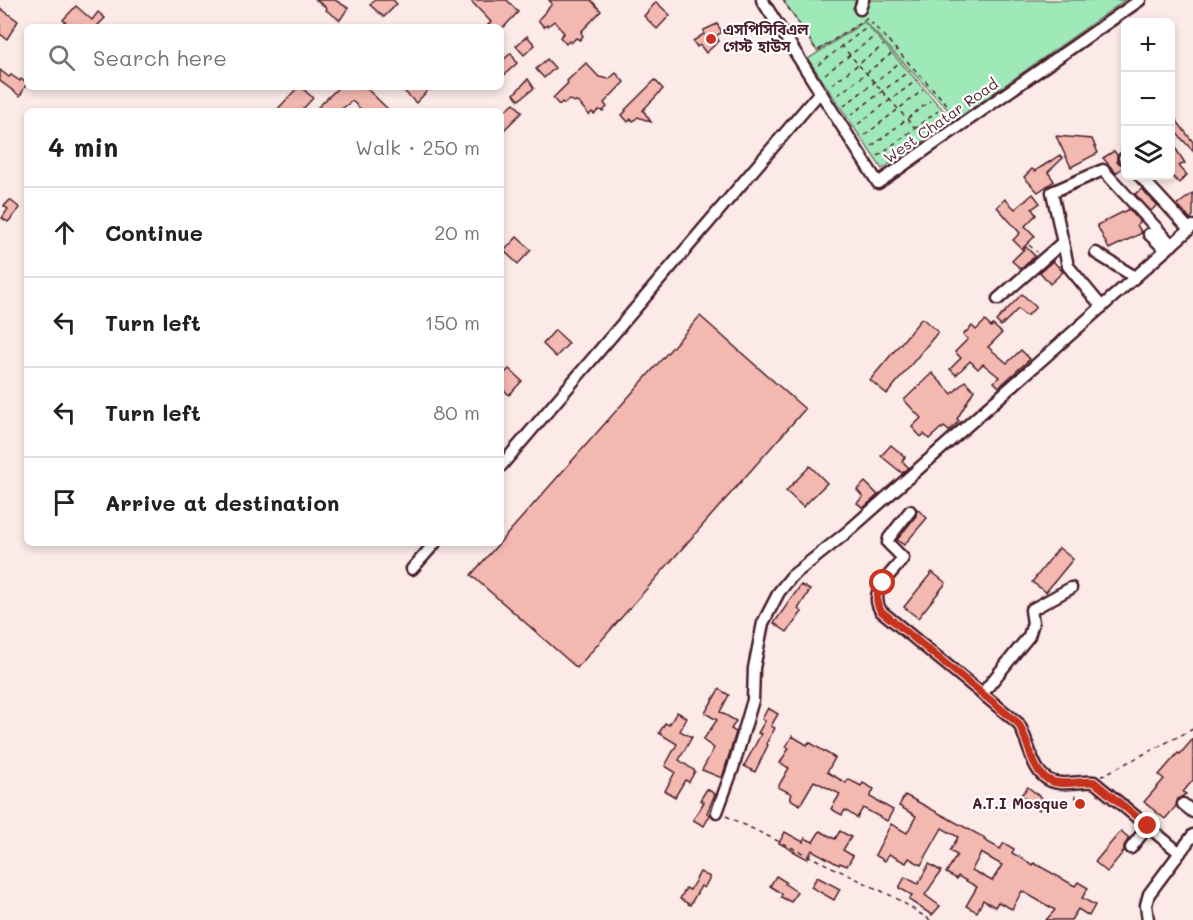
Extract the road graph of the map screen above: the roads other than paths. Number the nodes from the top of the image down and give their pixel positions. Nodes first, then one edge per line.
1 (762, 0) edge
2 (1140, 0) edge
3 (820, 92) junction
4 (1144, 180) edge
5 (1191, 227) edge
6 (1149, 234) dead end
7 (1063, 242) junction
8 (1169, 248) junction
9 (1096, 253) dead end
10 (1135, 277) junction
11 (998, 299) dead end
12 (1102, 307) junction
13 (504, 462) edge
14 (910, 511) dead end
15 (432, 546) edge
16 (412, 569) dead end
17 (1071, 588) dead end
18 (982, 694) junction
19 (1183, 804) dead end
20 (717, 812) road end
21 (1193, 812) edge
22 (1148, 826) junction
23 (1193, 835) edge
24 (1131, 848) dead end
25 (1180, 853) junction
26 (1148, 920) edge

1 - 3 street, West Chatar Road
2 - 3 street, West Chatar Road
3 - 13 street
4 - 5 street
5 - 8 street
6 - 8 street
7 - 8 street
7 - 11 street
7 - 12 street
8 - 10 street
9 - 10 street
10 - 12 street
12 - 20 street
14 - 18 street
15 - 16 street
17 - 18 street
18 - 22 street
19 - 21 street
22 - 24 street
22 - 25 street
23 - 25 street
25 - 26 street

